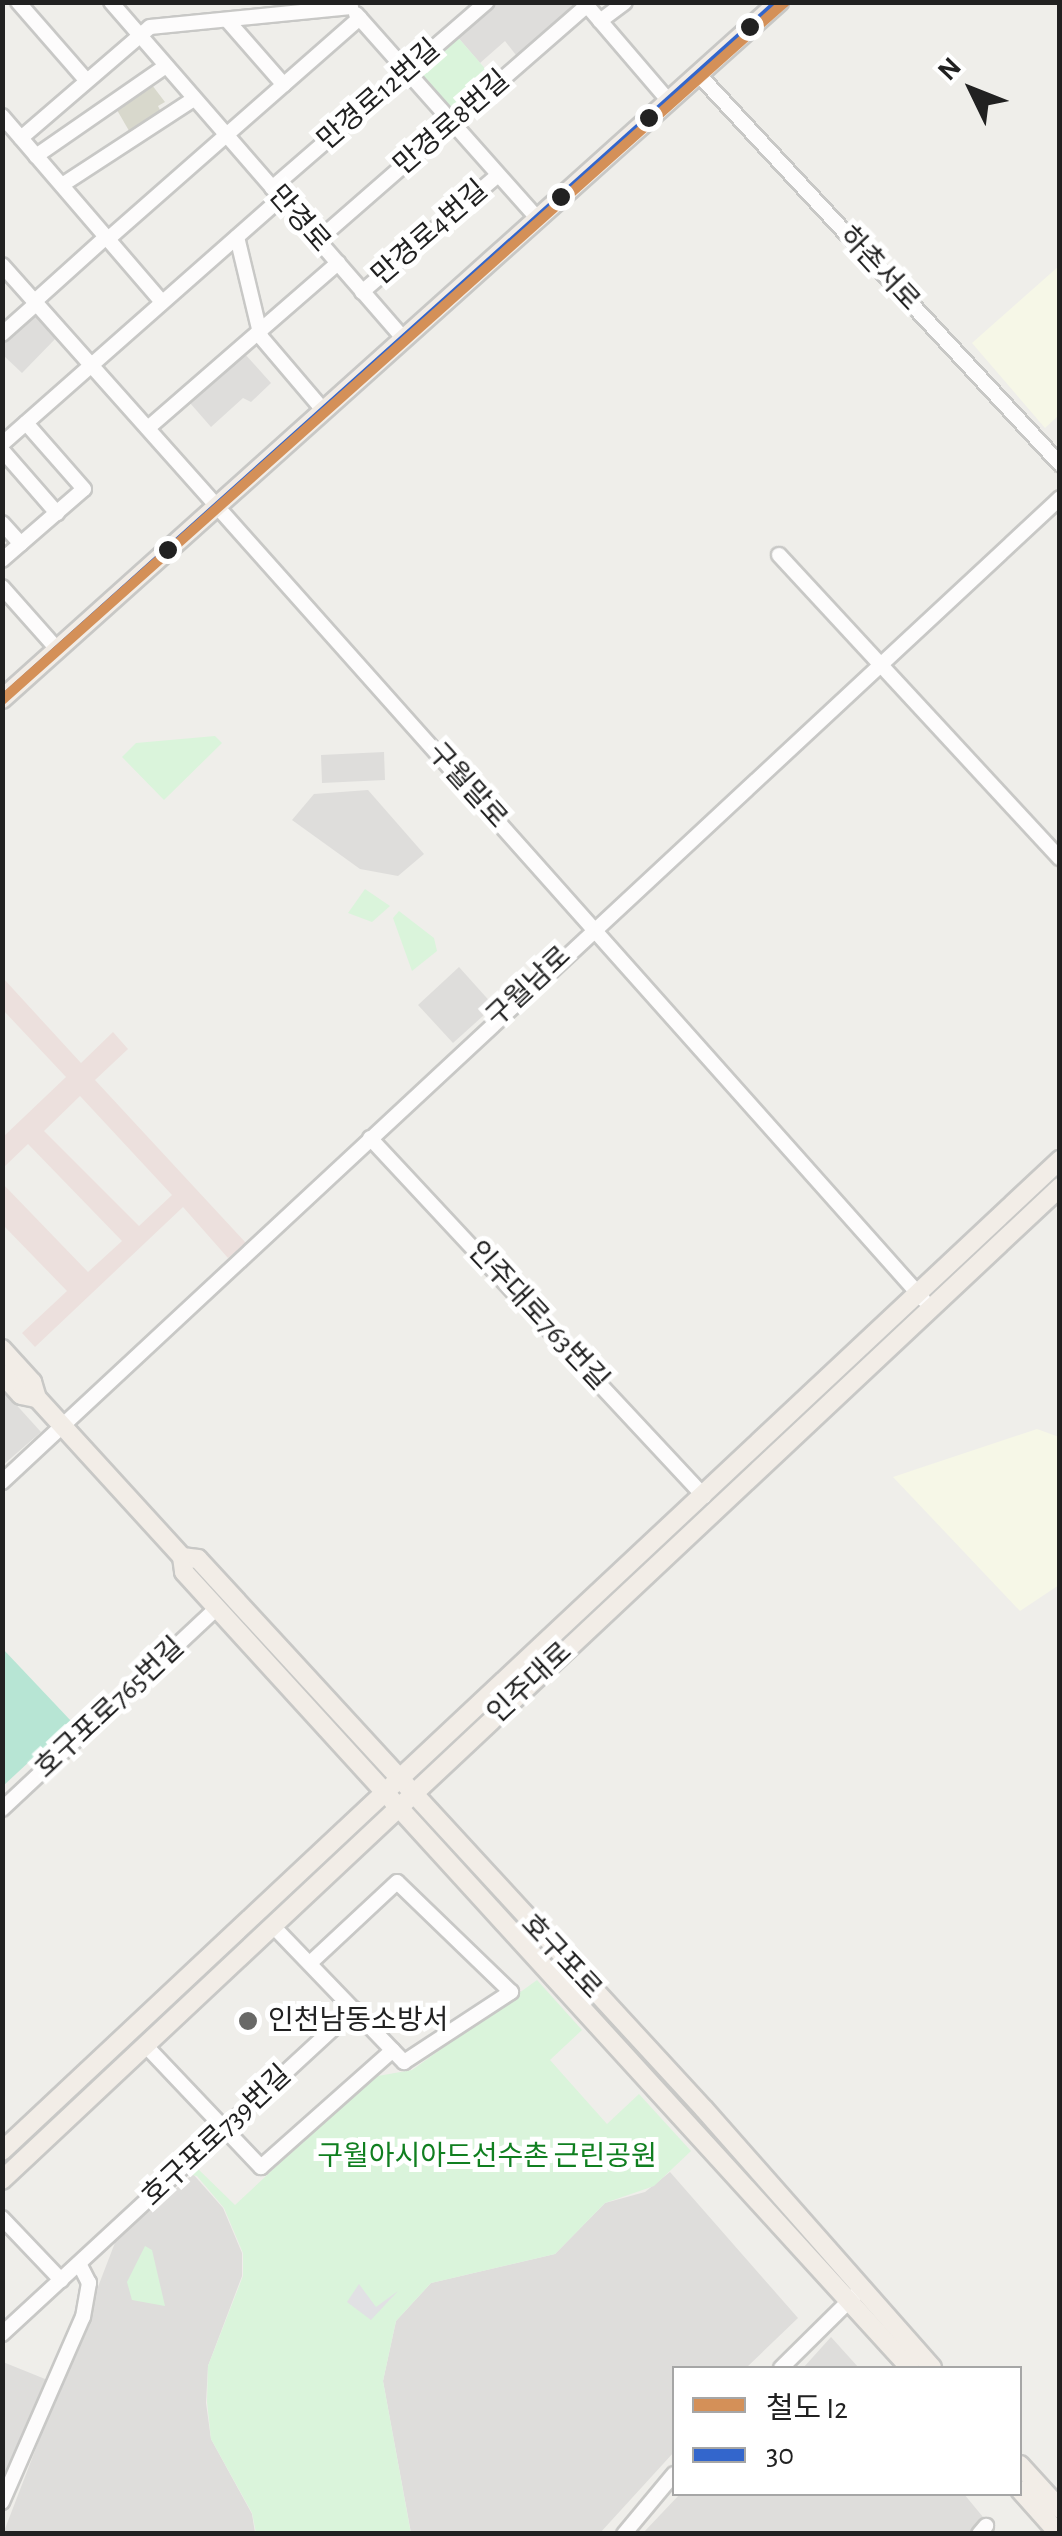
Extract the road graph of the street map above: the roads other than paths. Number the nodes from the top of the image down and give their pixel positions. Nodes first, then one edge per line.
1 (18, 2) edge
2 (111, 2) edge
3 (487, 2) edge
4 (625, 2) edge
5 (779, 2) edge
6 (585, 4) edge
7 (354, 9) edge
8 (227, 20) junction
9 (600, 21) junction
10 (138, 34) junction
11 (166, 66) junction
12 (406, 71) junction
13 (699, 75) junction
14 (86, 80) junction
15 (284, 85) junction
16 (194, 98) junction
17 (670, 101) junction
18 (2, 116) edge
19 (452, 123) junction
20 (227, 136) junction
21 (23, 141) junction
22 (36, 156) junction
23 (498, 174) junction
24 (62, 186) junction
25 (276, 193) junction
26 (538, 220) junction
27 (237, 237) junction
28 (107, 238) junction
29 (318, 240) junction
30 (338, 263) junction
31 (2, 265) edge
32 (362, 292) junction
33 (36, 302) junction
34 (162, 302) junction
35 (260, 331) junction
36 (2, 334) edge
37 (404, 339) junction
38 (92, 365) junction
39 (324, 411) junction
40 (26, 423) junction
41 (148, 428) junction
42 (2, 447) edge
43 (1060, 464) edge
44 (1060, 498) edge
45 (218, 506) junction
46 (57, 513) junction
47 (2, 523) edge
48 (22, 544) junction
49 (779, 555) dead end
50 (2, 560) edge
51 (2, 587) edge
52 (58, 650) junction
53 (880, 664) junction
54 (2, 699) edge
55 (1060, 858) edge
56 (592, 928) junction
57 (370, 1138) junction
58 (1060, 1160) edge
59 (1060, 1187) edge
60 (925, 1301) junction
61 (2, 1350) edge
62 (2, 1374) edge
63 (37, 1398) junction
64 (63, 1428) junction
65 (2, 1482) edge
66 (704, 1496) junction
67 (182, 1557) junction
68 (217, 1608) junction
69 (399, 1793) junction
70 (2, 1809) edge
71 (273, 1926) junction
72 (310, 1963) junction
73 (354, 2009) junction
74 (146, 2046) junction
75 (393, 2050) junction
76 (224, 2129) junction
77 (2, 2151) edge
78 (2, 2180) edge
79 (2, 2218) edge
80 (79, 2263) junction
81 (61, 2280) junction
82 (856, 2294) junction
83 (2, 2334) edge
84 (783, 2366) edge
85 (909, 2366) edge
86 (930, 2366) edge
87 (1022, 2467) edge
88 (672, 2476) edge
89 (1022, 2492) edge
90 (2, 2502) edge
91 (1060, 2509) edge
92 (624, 2534) edge
93 (1058, 2534) edge

1 - 14 street
2 - 10 street, 만경로
3 - 12 street, 만경로12번길
4 - 9 street
5 - 13 main road
6 - 9 street
6 - 19 street, 만경로8번길
7 - 8 street
7 - 12 street
7 - 15 street
8 - 10 street
8 - 15 street
9 - 17 street
10 - 11 street, 만경로
10 - 14 street
11 - 16 street, 만경로
11 - 22 street
12 - 19 street
12 - 25 street, 만경로12번길
13 - 17 main road
13 - 43 street, 하촌서로
14 - 21 street
15 - 20 street
16 - 20 street, 만경로
16 - 24 street
17 - 26 main road
18 - 21 street
19 - 23 street
19 - 29 street, 만경로8번길
20 - 25 street, 만경로
20 - 28 street
21 - 22 street
22 - 24 street
23 - 26 street
23 - 32 street, 만경로4번길
24 - 28 street
25 - 27 street, 만경로12번길
25 - 29 street, 만경로
26 - 37 main road
27 - 34 street, 만경로12번길
27 - 35 street
28 - 33 street
28 - 34 street
29 - 30 street, 만경로
30 - 32 street, 만경로
30 - 35 street
31 - 33 street, 구월말로
32 - 37 street, 만경로
33 - 36 street
33 - 38 street, 구월말로
34 - 38 street, 만경로12번길
35 - 39 street
35 - 41 street
37 - 39 main road
38 - 40 street, 만경로12번길
38 - 41 street, 구월말로
39 - 45 main road
40 - 42 street, 만경로12번길
40 - 46 street
41 - 45 street, 구월말로
42 - 46 street
44 - 53 street, 구월남로
45 - 52 main road
45 - 56 street, 구월말로
46 - 48 street
47 - 48 street
48 - 50 street
49 - 53 street
51 - 52 street
52 - 54 main road
53 - 55 street
53 - 56 street, 구월남로
56 - 57 street, 구월남로
56 - 60 street, 구월말로
57 - 64 street, 구월남로
57 - 66 street, 인주대로763번길
58 - 60 main road, 인주대로
59 - 60 main road, 인주대로
60 - 66 main road, 인주대로
60 - 69 main road, 인주대로
61 - 63 main road, 호구포로
62 - 63 main road, 호구포로
63 - 64 main road, 호구포로
64 - 65 street, 구월남로
64 - 67 main road, 호구포로
66 - 69 main road, 인주대로
67 - 68 main road, 호구포로
67 - 69 main road, 호구포로
68 - 69 main road, 호구포로
68 - 70 street, 호구포로765번길
69 - 71 main road, 인주대로
69 - 77 main road, 인주대로
69 - 82 main road, 호구포로
71 - 72 street
71 - 74 main road, 인주대로
72 - 73 street
72 - 75 street
73 - 75 street
73 - 76 street, 호구포로739번길
74 - 76 street
74 - 78 main road, 인주대로
75 - 76 street
76 - 80 street, 호구포로739번길
79 - 81 street
80 - 81 street, 호구포로739번길
80 - 90 street
81 - 83 street, 호구포로739번길
82 - 84 street
82 - 85 main road, 호구포로
82 - 86 main road, 호구포로
87 - 91 main road
88 - 92 street
89 - 93 main road

